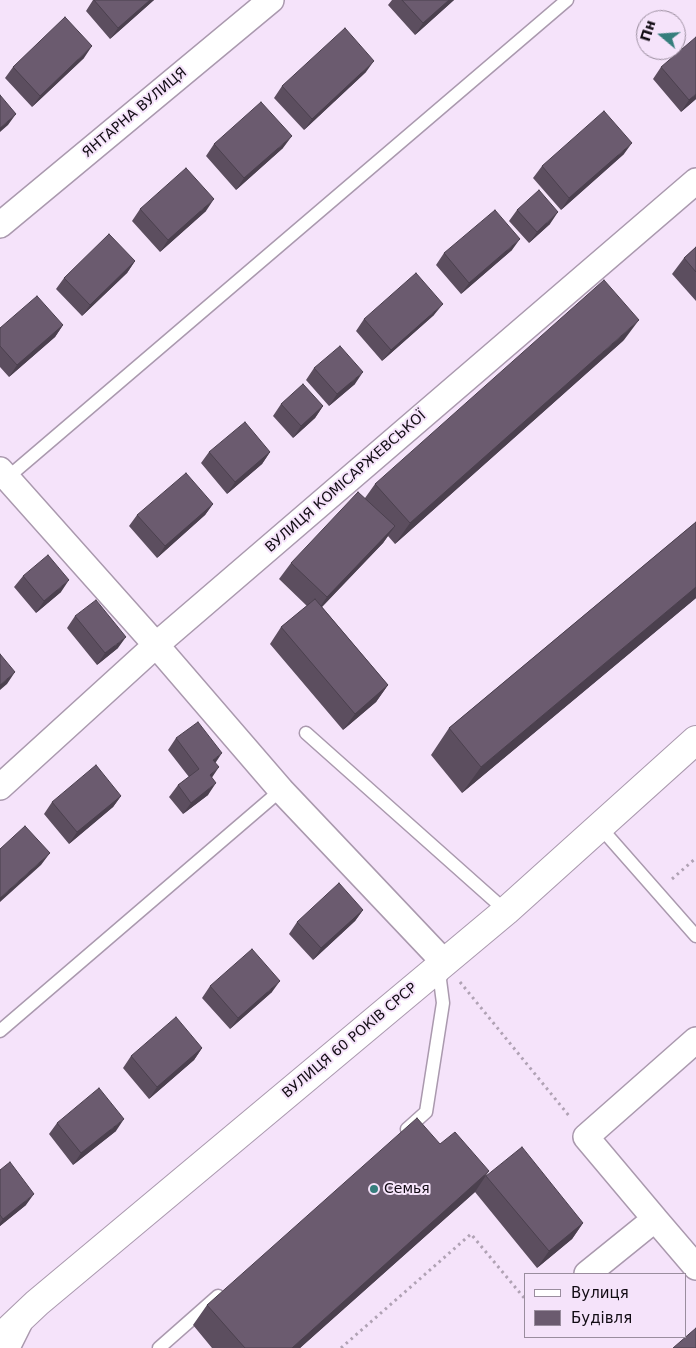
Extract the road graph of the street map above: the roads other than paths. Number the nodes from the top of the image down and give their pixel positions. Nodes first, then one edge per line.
1 (271, 0) edge
2 (567, 0) edge
3 (696, 181) edge
4 (0, 225) edge
5 (6, 484) edge
6 (156, 645) junction
7 (306, 733) dead end
8 (696, 740) edge
9 (0, 787) edge
10 (281, 790) junction
11 (600, 827) junction
12 (506, 911) junction
13 (696, 936) edge
14 (444, 962) junction
15 (0, 1031) edge
16 (696, 1040) edge
17 (397, 1138) edge
18 (655, 1219) junction
19 (696, 1267) edge
20 (588, 1273) edge
21 (226, 1289) edge
22 (37, 1303) junction
23 (0, 1338) edge
24 (14, 1348) edge
25 (159, 1348) edge

1 - 4 street, ЯНТАРНА ВУЛИЦЯ
2 - 5 lane
3 - 6 street, ВУЛИЦЯ КОМІСАРЖЕВСЬКОЇ
5 - 6 street
6 - 9 street, ВУЛИЦЯ КОМІСАРЖЕВСЬКОЇ
6 - 10 street
7 - 12 lane
8 - 11 street, ВУЛИЦЯ 60 РОКІВ СРСР
10 - 14 street
10 - 15 lane
11 - 12 street, ВУЛИЦЯ 60 РОКІВ СРСР
11 - 13 lane
12 - 14 street, ВУЛИЦЯ 60 РОКІВ СРСР
14 - 17 lane
14 - 22 street, ВУЛИЦЯ 60 РОКІВ СРСР
16 - 18 street
18 - 19 street
18 - 20 street
21 - 25 lane
22 - 23 street, ВУЛИЦЯ 60 РОКІВ СРСР
22 - 24 lane

